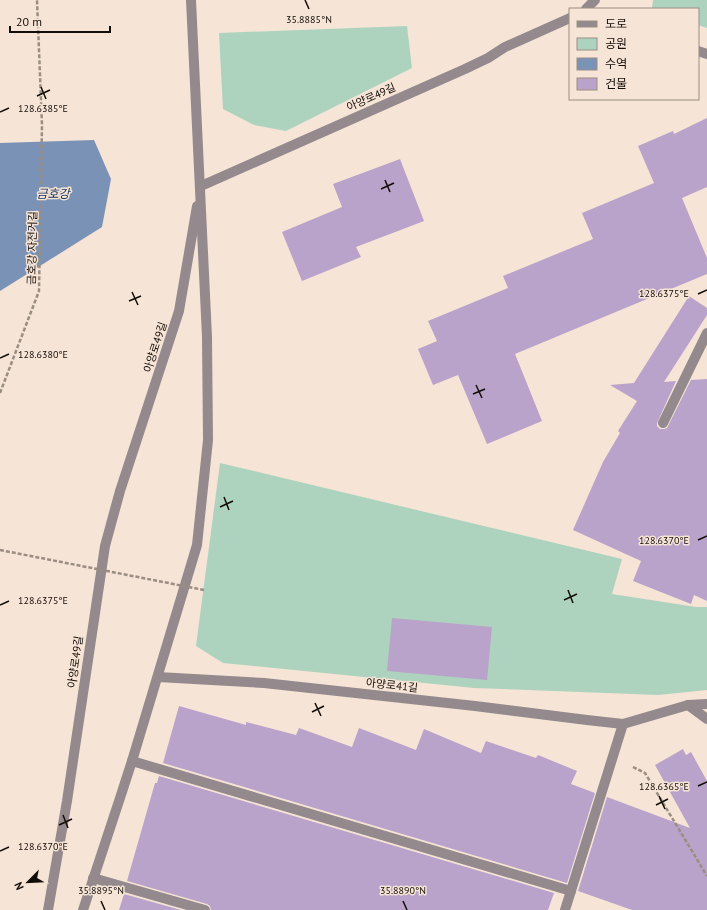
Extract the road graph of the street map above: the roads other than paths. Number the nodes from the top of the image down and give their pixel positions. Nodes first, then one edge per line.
1 (191, 0) edge
2 (595, 0) edge
3 (587, 8) edge
4 (569, 18) edge
5 (201, 186) junction
6 (707, 333) edge
7 (663, 423) dead end
8 (158, 677) junction
9 (707, 704) edge
10 (688, 705) junction
11 (707, 720) edge
12 (623, 724) junction
13 (132, 761) junction
14 (94, 878) junction
15 (571, 891) junction
16 (48, 910) edge
17 (83, 910) edge
18 (205, 910) edge
19 (566, 910) edge

1 - 5 street
2 - 3 street
4 - 5 street, 아양로49길
5 - 8 street
5 - 16 street, 아양로49길
6 - 7 street
8 - 12 street, 아양로41길
8 - 13 street
9 - 10 street, 아양로41길
10 - 11 street
10 - 12 street, 아양로41길
12 - 15 street
13 - 14 street
13 - 15 street
14 - 17 street
14 - 18 street
15 - 19 street

